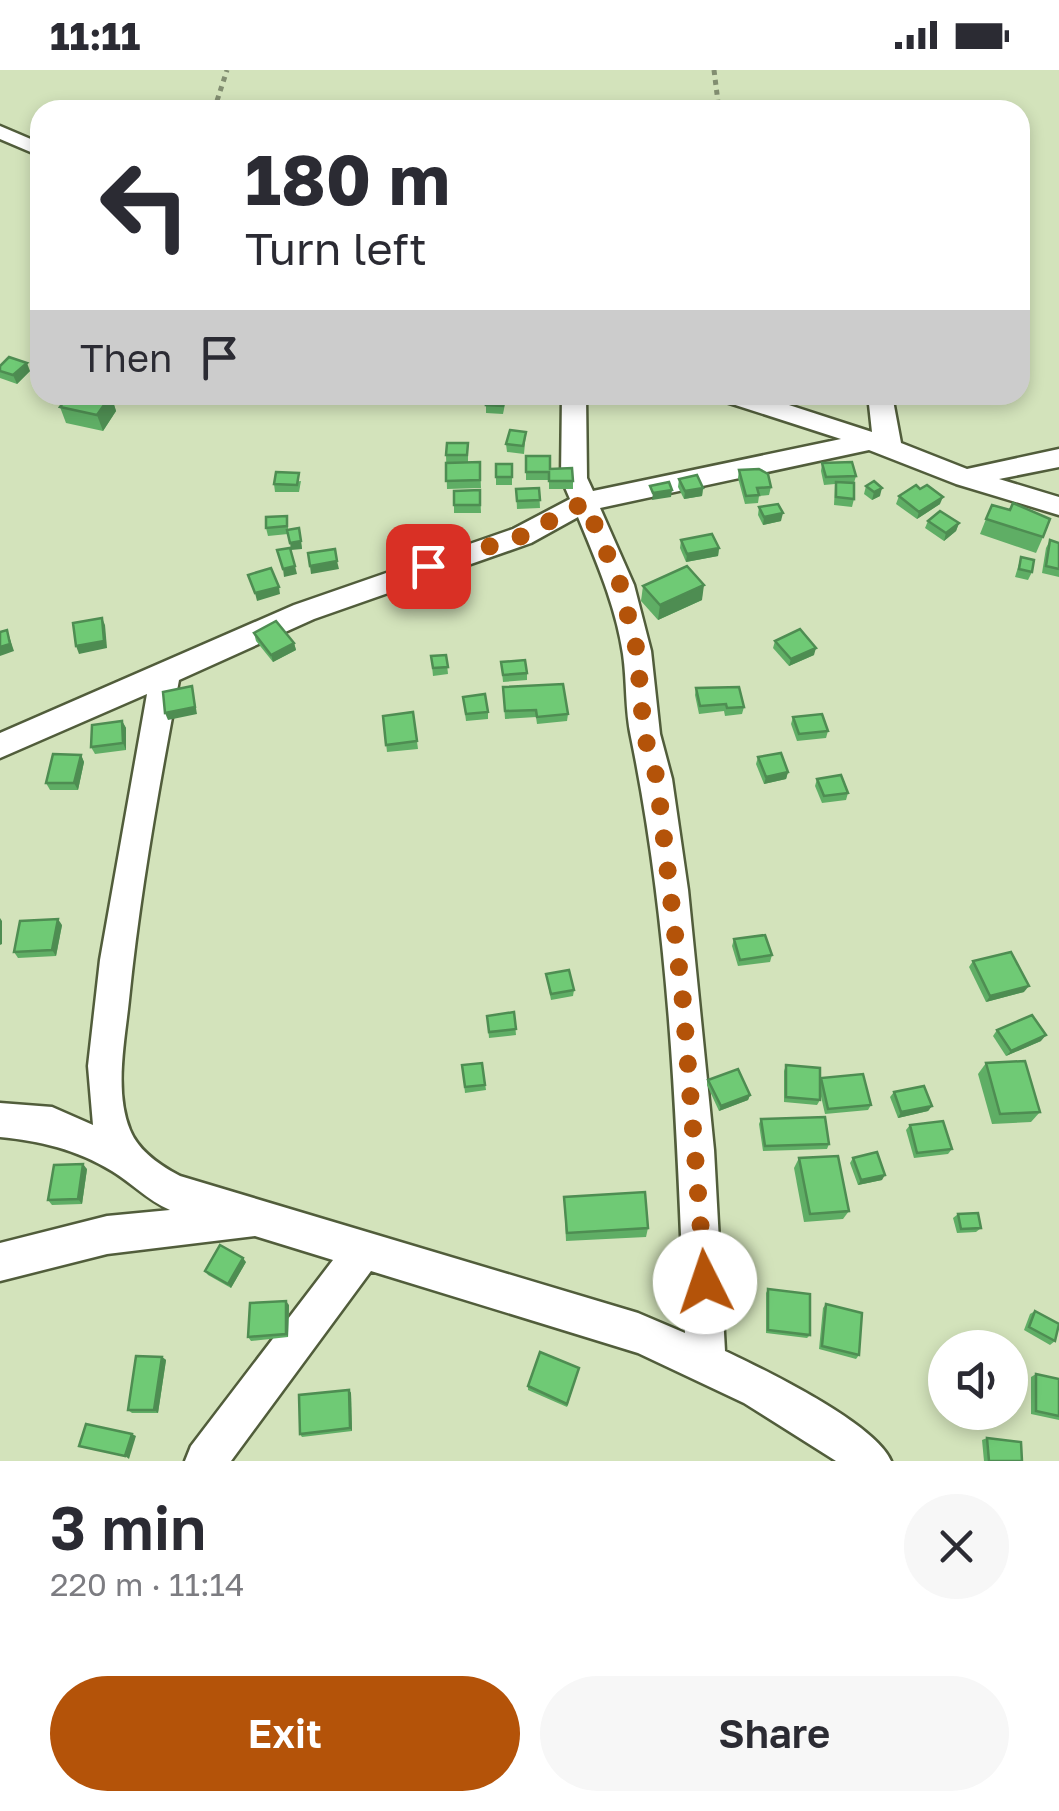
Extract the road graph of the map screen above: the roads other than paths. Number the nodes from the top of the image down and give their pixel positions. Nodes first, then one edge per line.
1 (0, 132) edge
2 (30, 146) edge
3 (574, 405) edge
4 (762, 405) edge
5 (880, 405) edge
6 (882, 444) junction
7 (1059, 458) edge
8 (965, 478) junction
9 (585, 502) junction
10 (1059, 506) edge
11 (164, 676) junction
12 (0, 746) edge
13 (0, 1120) edge
14 (125, 1158) junction
15 (259, 1220) junction
16 (364, 1250) junction
17 (0, 1262) edge
18 (706, 1360) junction
19 (206, 1461) edge
20 (870, 1461) edge

1 - 2 street
3 - 9 street
4 - 6 street
5 - 6 street
6 - 8 street
6 - 9 street
7 - 8 street
8 - 10 street
9 - 11 street
9 - 18 street
11 - 12 street
11 - 14 street
13 - 14 street
14 - 15 street
15 - 16 street
15 - 17 street
16 - 18 street
16 - 19 street
18 - 20 street

